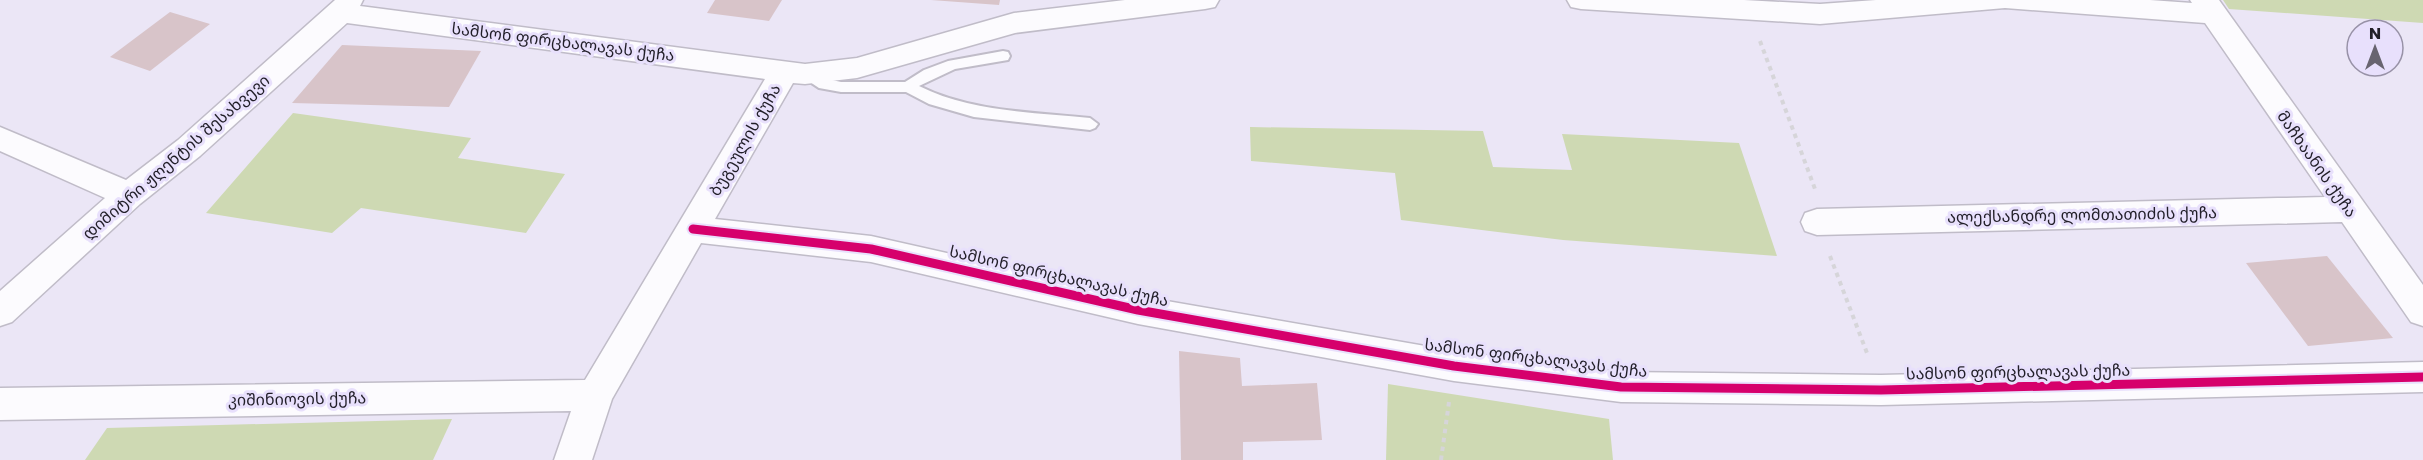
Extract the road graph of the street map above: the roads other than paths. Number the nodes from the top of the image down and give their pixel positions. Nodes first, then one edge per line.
1 (1205, 0) edge
2 (1581, 0) edge
3 (1998, 0) edge
4 (2012, 0) edge
5 (345, 7) edge
6 (2209, 7) edge
7 (1003, 56) dead end
8 (795, 72) junction
9 (908, 87) junction
10 (1090, 124) dead end
11 (0, 138) edge
12 (129, 195) junction
13 (2348, 209) junction
14 (1817, 222) dead end
15 (693, 229) junction
16 (0, 312) edge
17 (2423, 312) edge
18 (2423, 376) edge
19 (595, 395) junction
20 (0, 404) edge
21 (573, 460) edge

1 - 8 street
2 - 3 street
4 - 6 street
5 - 8 street, სამსონ ფირცხალავას ქუჩა
5 - 12 street, დიმიტრი ჟღენტის შესახვევი
6 - 13 street, მაჩხაანის ქუჩა
7 - 9 lane
8 - 9 lane
8 - 15 street, ბუგეულის ქუჩა
9 - 10 lane
11 - 12 street
12 - 16 street, დიმიტრი ჟღენტის შესახვევი
13 - 14 street, ალექსანდრე ლომთათიძის ქუჩა
13 - 17 street, მაჩხაანის ქუჩა
15 - 18 street, სამსონ ფირცხალავას ქუჩა
15 - 19 street, ბუგეულის ქუჩა
19 - 20 street, კიშინიოვის ქუჩა
19 - 21 street, ბუგეულის ქუჩა

